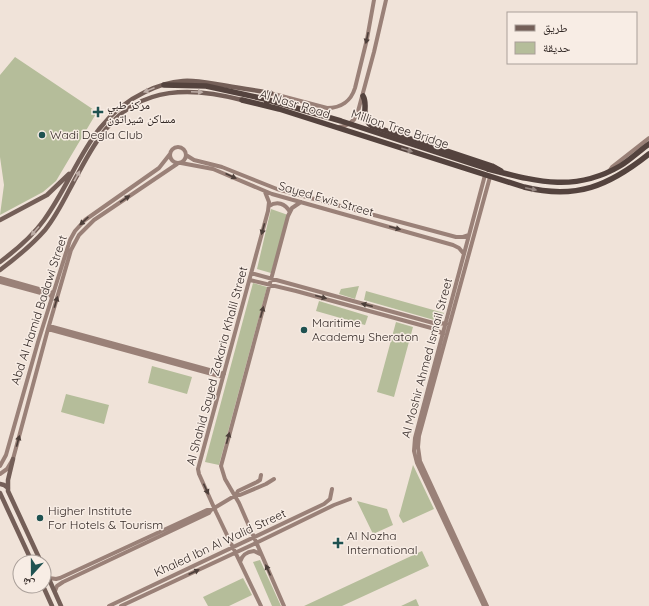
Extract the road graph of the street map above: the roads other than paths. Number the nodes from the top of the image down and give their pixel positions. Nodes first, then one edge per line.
1 (374, 0) edge
2 (386, 0) edge
3 (164, 85) junction
4 (270, 93) junction
5 (363, 96) junction
6 (242, 100) joint
7 (269, 106) junction
8 (334, 127) junction
9 (375, 127) junction
10 (364, 136) junction
11 (649, 138) edge
12 (649, 144) edge
13 (170, 154) junction
14 (649, 154) edge
15 (186, 155) junction
16 (192, 159) junction
17 (179, 163) junction
18 (188, 164) junction
19 (72, 172) junction
20 (609, 172) junction
21 (503, 173) junction
22 (487, 174) junction
23 (482, 184) junction
24 (488, 185) junction
25 (265, 192) junction
26 (301, 202) junction
27 (269, 206) junction
28 (290, 212) junction
29 (0, 220) edge
30 (469, 235) junction
31 (459, 237) junction
32 (456, 246) junction
33 (464, 254) junction
34 (0, 262) edge
35 (0, 270) edge
36 (251, 273) junction
37 (0, 278) edge
38 (271, 279) junction
39 (250, 280) junction
40 (0, 282) edge
41 (458, 284) junction
42 (269, 285) junction
43 (53, 294) junction
44 (390, 311) junction
45 (397, 313) junction
46 (388, 316) junction
47 (395, 318) junction
48 (446, 323) junction
49 (48, 328) junction
50 (443, 334) junction
51 (223, 376) junction
52 (13, 459) junction
53 (0, 466) edge
54 (0, 474) edge
55 (274, 479) dead end
56 (0, 484) edge
57 (262, 485) junction
58 (8, 488) junction
59 (332, 489) dead end
60 (0, 493) edge
61 (235, 495) junction
62 (350, 498) dead end
63 (330, 499) junction
64 (334, 505) junction
65 (213, 509) junction
66 (255, 541) junction
67 (233, 548) junction
68 (235, 553) junction
69 (28, 554) edge
70 (37, 554) edge
71 (260, 554) junction
72 (240, 562) junction
73 (470, 572) junction
74 (52, 579) edge
75 (60, 581) junction
76 (52, 584) edge
77 (55, 591) junction
78 (47, 594) edge
79 (52, 606) edge
80 (61, 606) edge
81 (109, 606) edge
82 (121, 606) edge
83 (261, 606) edge
84 (284, 606) edge
85 (484, 606) edge
86 (487, 606) edge

1 -> 4 street
2 - 5 street
3 - 4 main road, Al Nasr Road
3 -> 19 main road, Al Nasr Road
3 - 22 highway, Million Tree Bridge, bridge
4 - 7 highway
5 - 8 street
5 - 9 highway
6 - 7 highway, Al Nasr Road
35 -> 6 main road, Al Nasr Road
7 - 8 highway, Al Nasr Road
8 - 10 highway, Al Nasr Road
9 - 10 highway
9 - 21 highway
10 -> 22 highway, Al Nasr Road
11 - 20 street
12 - 20 highway, Al Nasr Road
13 - 15 street
13 - 17 street
13 -> 43 street, Abd Al Hamid Badawi Street
22 -> 14 highway, Al Nasr Road
15 - 16 street
15 - 17 street
16 - 18 street
16 - 31 street
17 - 18 street, Sayed Ewis Street
49 -> 17 street, Abd Al Hamid Badawi Street
18 -> 25 street, Sayed Ewis Street
19 - 29 main road
19 -> 34 main road, Al Nasr Road
20 - 21 highway, Al Nasr Road
21 - 22 highway, Al Nasr Road
22 - 23 street, Al Moshir Ahmed Ismail Street
22 - 24 street, Al Moshir Ahmed Ismail Street
23 - 24 street
23 - 30 street, Al Moshir Ahmed Ismail Street
24 - 41 street, Al Moshir Ahmed Ismail Street
25 - 26 street, Sayed Ewis Street
25 - 27 street
26 - 28 street
26 -> 32 street, Sayed Ewis Street
27 - 28 street
27 -> 36 street, Al Shahid Sayed Zakaria Khalil Street
28 - 38 street
30 - 31 street
30 - 33 street, Al Moshir Ahmed Ismail Street
31 - 32 street
32 - 33 street, Sayed Ewis Street
33 - 41 street, Al Moshir Ahmed Ismail Street
36 - 38 street
36 - 39 street, Al Shahid Sayed Zakaria Khalil Street
37 - 43 street
38 - 42 street
44 -> 38 street
39 - 42 street
39 - 51 street, Al Shahid Sayed Zakaria Khalil Street
40 - 43 street
41 - 48 street, Al Moshir Ahmed Ismail Street
41 - 73 street, Al Moshir Ahmed Ismail Street
42 -> 46 street
61 -> 42 street
43 - 53 street, Abd Al Hamid Badawi Street
44 - 45 street
44 - 46 street
45 - 47 street
45 - 48 street
46 - 47 street
47 - 50 street
48 - 50 street, Al Moshir Ahmed Ismail Street
49 - 51 street
52 -> 49 street, Abd Al Hamid Badawi Street
50 - 73 street, Al Moshir Ahmed Ismail Street
51 -> 65 street, Al Shahid Sayed Zakaria Khalil Street
52 - 54 street, Abd Al Hamid Badawi Street
52 - 58 main road, Abd Al Hamid Badawi Street
55 - 57 street
56 - 58 main road
57 - 61 street
57 - 61 street
58 - 70 main road, Abd Al Hamid Badawi Street
59 - 63 street
60 - 69 main road
61 - 65 street
61 - 66 street
62 - 64 street, Khaled Ibn Al Walid Street
63 - 64 street
63 - 66 street, Khaled Ibn Al Walid Street
64 - 66 street, Khaled Ibn Al Walid Street
65 - 67 street, Al Shahid Sayed Zakaria Khalil Street
65 - 75 street
66 - 67 street, Khaled Ibn Al Walid Street
66 - 68 street, Khaled Ibn Al Walid Street
66 - 71 street
67 - 68 street, Al Shahid Sayed Zakaria Khalil Street
67 - 81 street, Khaled Ibn Al Walid Street
68 - 72 street, Al Shahid Sayed Zakaria Khalil Street
82 -> 68 street, Khaled Ibn Al Walid Street
71 - 72 street
84 -> 71 street
72 - 83 street, Al Shahid Sayed Zakaria Khalil Street
73 - 85 street, Al Moshir Ahmed Ismail Street
73 - 86 street, Al Moshir Ahmed Ismail Street
74 - 75 street
75 - 77 street
76 - 77 main road
77 - 80 main road
78 - 79 main road

